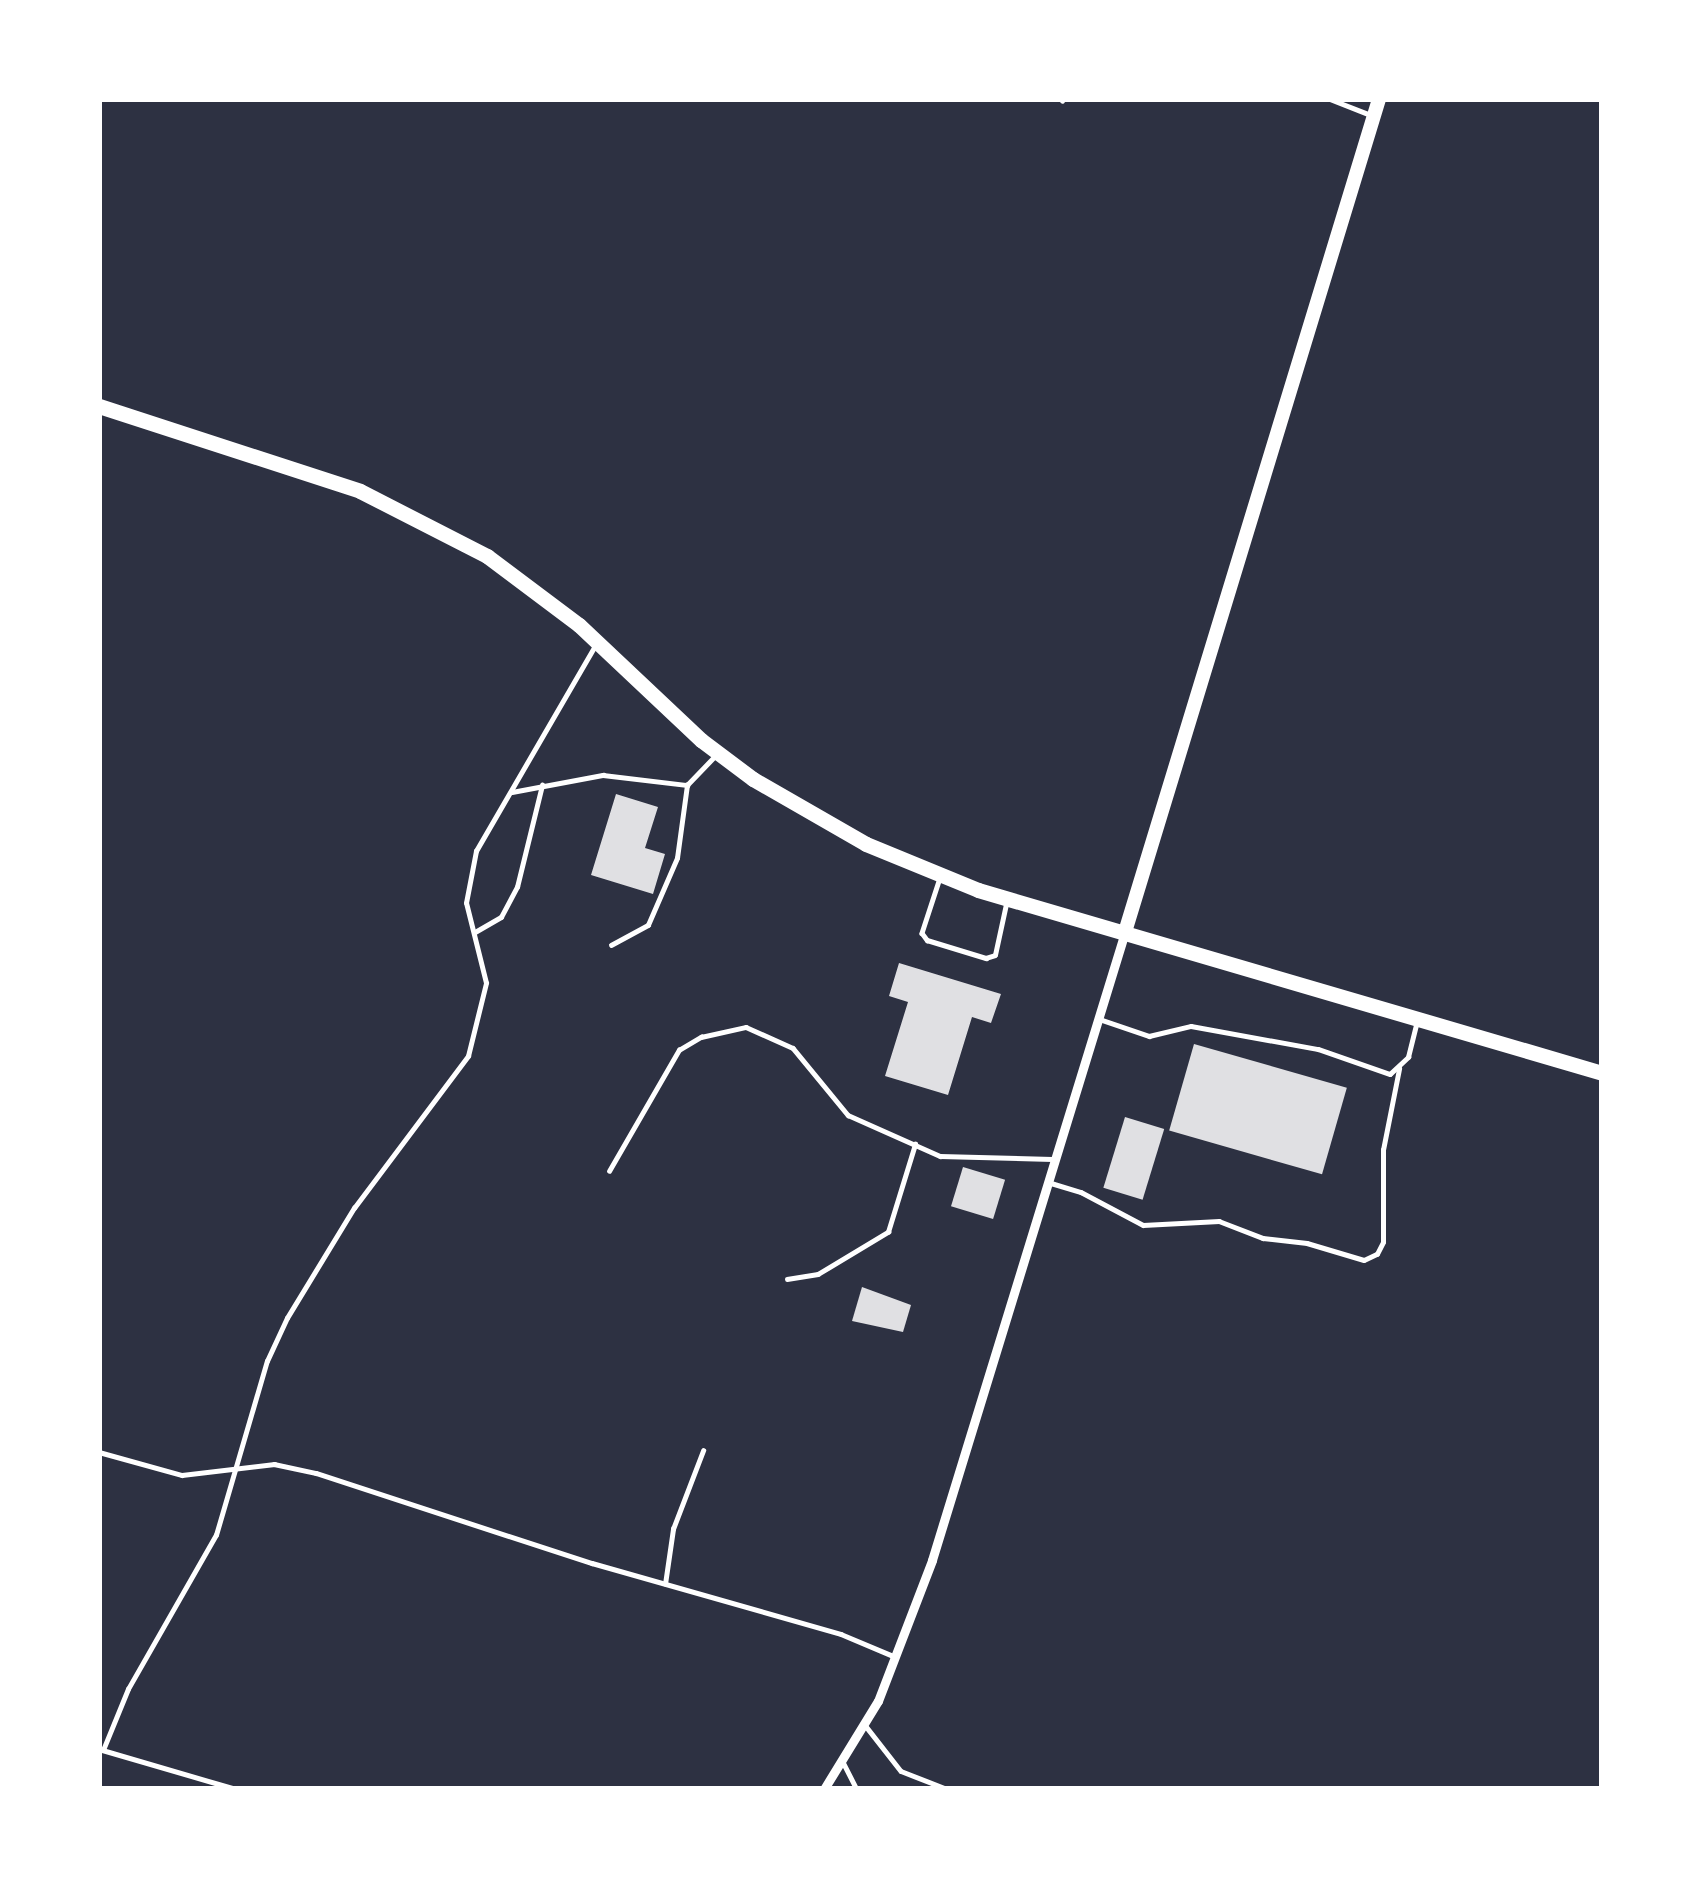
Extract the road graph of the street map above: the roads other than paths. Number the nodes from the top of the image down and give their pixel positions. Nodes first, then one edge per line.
1 (1330, 99) edge
2 (1378, 99) edge
3 (1373, 116) junction
4 (99, 406) edge
5 (597, 641) junction
6 (718, 753) junction
7 (542, 785) junction
8 (687, 785) junction
9 (508, 793) junction
10 (940, 875) junction
11 (1007, 898) junction
12 (1125, 932) junction
13 (473, 933) junction
14 (611, 945) dead end
15 (1099, 1019) junction
16 (1418, 1019) junction
17 (1399, 1069) junction
18 (1602, 1073) edge
19 (915, 1144) junction
20 (1058, 1159) junction
21 (609, 1171) dead end
22 (1051, 1183) junction
23 (787, 1279) dead end
24 (703, 1451) dead end
25 (99, 1452) edge
26 (236, 1468) junction
27 (665, 1584) junction
28 (897, 1657) junction
29 (863, 1723) junction
30 (101, 1750) edge
31 (840, 1757) junction
32 (236, 1789) edge
33 (824, 1789) edge
34 (857, 1789) edge
35 (947, 1789) edge

1 - 3 lane
2 - 3 main road
3 - 12 main road
4 - 5 highway
5 - 6 highway
5 - 9 lane
6 - 8 lane
6 - 10 highway
7 - 8 lane
7 - 9 lane
7 - 13 lane
8 - 14 lane
9 - 13 lane
10 - 11 highway
10 - 11 lane
11 - 12 highway
12 - 15 street
12 - 16 highway
13 - 26 lane
15 - 17 lane
15 - 20 street
16 - 17 lane
16 - 18 highway
17 - 22 lane
19 - 20 lane
19 - 21 lane
19 - 23 lane
20 - 22 street
22 - 28 street
24 - 27 lane
25 - 26 lane
26 - 27 lane
26 - 30 lane
27 - 28 lane
28 - 29 street
29 - 31 street
29 - 35 lane
30 - 32 lane
31 - 33 street
31 - 34 lane

